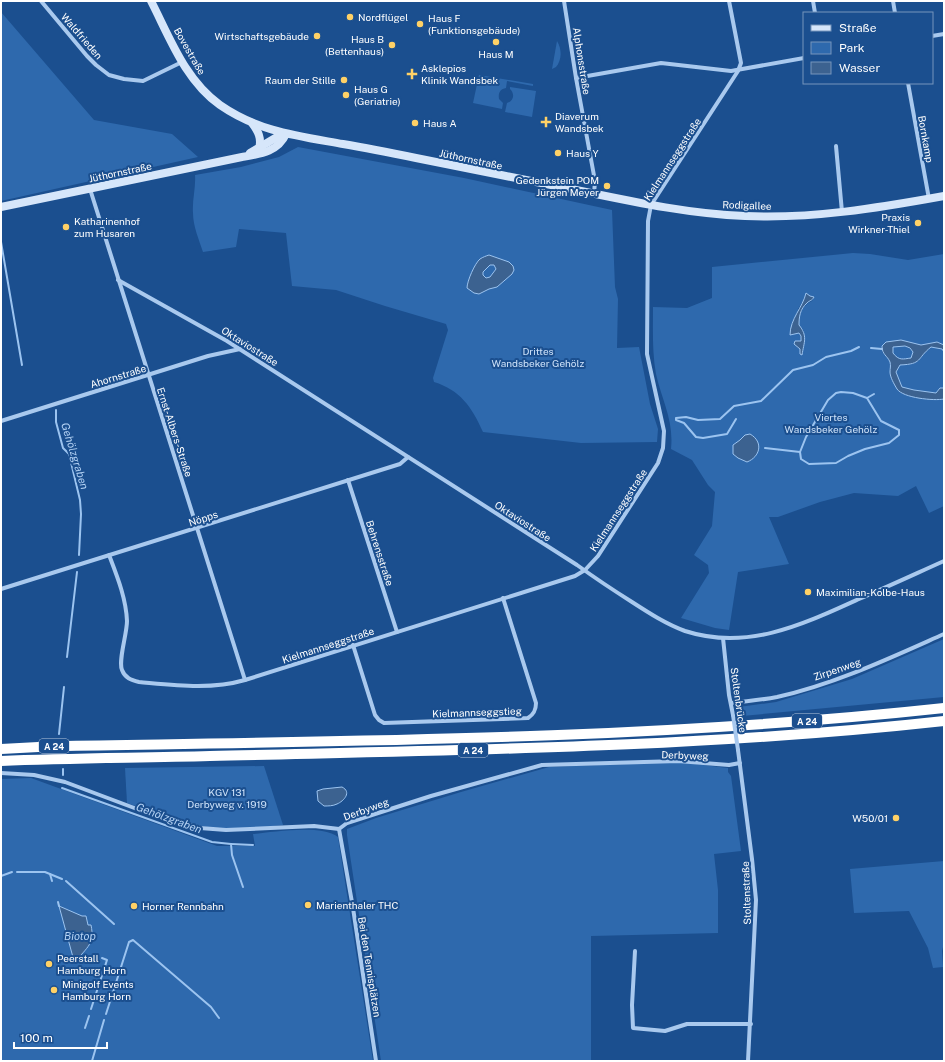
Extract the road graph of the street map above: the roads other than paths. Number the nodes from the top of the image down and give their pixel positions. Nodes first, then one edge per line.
1 (41, 1) edge
2 (151, 1) edge
3 (564, 1) edge
4 (730, 1) edge
5 (813, 1) edge
6 (893, 1) edge
7 (815, 12) edge
8 (895, 12) edge
9 (944, 34) edge
10 (933, 36) edge
11 (803, 58) edge
12 (182, 62) junction
13 (738, 71) junction
14 (576, 78) junction
15 (908, 84) edge
16 (252, 123) junction
17 (286, 134) junction
18 (836, 146) dead end
19 (259, 149) junction
20 (242, 157) junction
21 (90, 188) junction
22 (594, 194) junction
23 (944, 196) edge
24 (929, 199) junction
25 (651, 205) junction
26 (1, 207) edge
27 (842, 213) junction
28 (118, 280) junction
29 (240, 349) junction
30 (148, 375) junction
31 (1, 421) edge
32 (408, 457) junction
33 (348, 480) junction
34 (197, 528) junction
35 (109, 555) junction
36 (944, 561) edge
37 (585, 570) junction
38 (1, 589) edge
39 (503, 598) junction
40 (397, 632) junction
41 (944, 634) edge
42 (723, 638) junction
43 (353, 645) junction
44 (245, 680) junction
45 (731, 703) junction
46 (944, 708) edge
47 (944, 721) edge
48 (1, 749) edge
49 (1, 761) edge
50 (740, 763) junction
51 (1, 773) edge
52 (339, 829) junction
53 (635, 951) dead end
54 (751, 1024) junction
55 (376, 1061) edge
56 (748, 1061) edge

1 - 12 street, Waldfrieden
2 - 12 main road, Bovestraße
3 - 14 street, Alphonsstraße
4 - 13 street
5 - 7 street
6 - 8 street
9 - 10 street
11 - 13 street
12 - 16 main road, Bovestraße
13 - 14 street
13 - 25 street, Kielmannseggstraße
14 - 22 street, Alphonsstraße
15 - 24 street, Bornkamp
16 - 17 main road, Bovestraße
16 - 19 main road
17 - 19 main road, Jüthornstraße
17 - 20 main road, Jüthornstraße
17 - 22 main road, Jüthornstraße
18 - 27 street
19 - 20 main road, Jüthornstraße
20 - 21 main road, Jüthornstraße
21 - 26 main road, Jüthornstraße
21 - 28 street, Ernst-Albers-Straße
22 - 25 main road, Jüthornstraße
23 - 24 main road, Rodigallee
24 - 27 main road, Rodigallee
25 - 27 main road, Rodigallee
25 - 37 street, Kielmannseggstraße
28 - 29 street, Oktaviostraße
28 - 30 street, Ernst-Albers-Straße
29 - 30 street, Ahornstraße
29 - 32 street, Oktaviostraße
30 - 31 street, Ahornstraße
30 - 34 street, Ernst-Albers-Straße
32 - 33 street, Nöpps
32 - 37 street, Oktaviostraße
33 - 34 street, Nöpps
33 - 40 street, Behrensstraße
34 - 35 street, Nöpps
34 - 44 street, Ernst-Albers-Straße
35 - 38 street, Nöpps
35 - 44 street, Kielmannseggstraße
36 - 42 street, Oktaviostraße
37 - 39 street, Kielmannseggstraße
37 - 42 street, Oktaviostraße
39 - 40 street, Kielmannseggstraße
39 - 43 street, Kielmannseggstieg
40 - 43 street, Kielmannseggstraße
41 - 45 street, Zirpenweg
42 - 45 street, Stoltenbrücke
43 - 44 street, Kielmannseggstraße
45 - 50 street, Stoltenbrücke, bridge
46 - 48 highway, A 24
47 - 49 highway, A 24
50 - 52 street, Derbyweg
50 - 54 street, Stoltenstraße
51 - 52 street, Derbyweg
52 - 55 street, Bei den Tennisplätzen
53 - 54 street
54 - 56 street, Stoltenstraße

